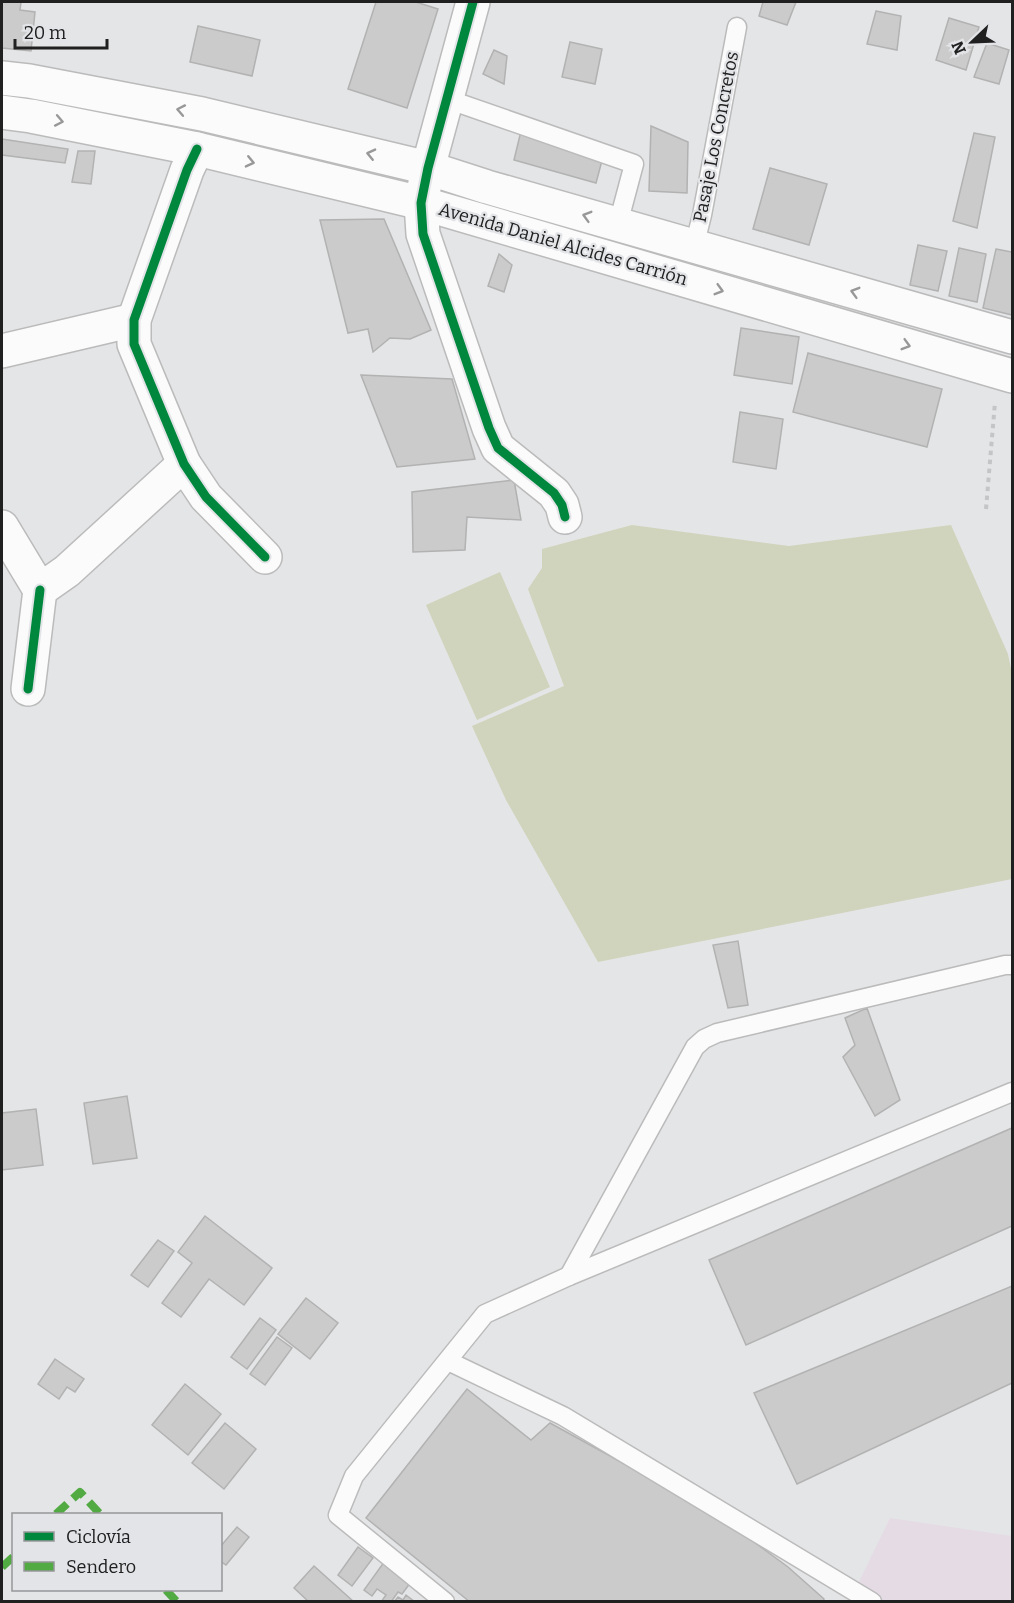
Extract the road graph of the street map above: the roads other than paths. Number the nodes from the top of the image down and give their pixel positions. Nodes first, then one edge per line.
1 (473, 2) edge
2 (737, 27) dead end
3 (2, 78) edge
4 (447, 99) junction
5 (2, 112) edge
6 (197, 149) junction
7 (428, 168) junction
8 (421, 203) junction
9 (618, 224) junction
10 (694, 247) junction
11 (134, 320) junction
12 (1012, 337) edge
13 (2, 351) edge
14 (1010, 376) edge
15 (184, 464) junction
16 (565, 517) dead end
17 (2, 527) edge
18 (265, 557) dead end
19 (40, 590) junction
20 (28, 689) dead end
21 (1012, 964) edge
22 (1012, 1092) edge
23 (569, 1276) junction
24 (448, 1361) junction
25 (445, 1602) edge
26 (872, 1602) edge

1 - 4 main road
2 - 10 lane, Pasaje Los Concretos
7 -> 3 main road, Avenida Daniel Alcides Carrión
4 - 7 main road
4 - 9 lane
5 -> 6 main road, Avenida Daniel Alcides Carrión
6 -> 8 main road, Avenida Daniel Alcides Carrión
6 - 11 main road
7 - 8 main road
9 -> 7 main road, Avenida Daniel Alcides Carrión
8 -> 14 main road, Avenida Daniel Alcides Carrión
8 - 16 main road
9 - 10 main road, Avenida Daniel Alcides Carrión
12 -> 10 main road, Avenida Daniel Alcides Carrión
11 - 13 main road
11 - 15 main road
15 - 18 main road
15 - 19 main road
17 - 19 main road
19 - 20 main road
21 - 23 lane
22 - 23 lane
23 - 24 lane
24 - 25 lane
24 - 26 lane

